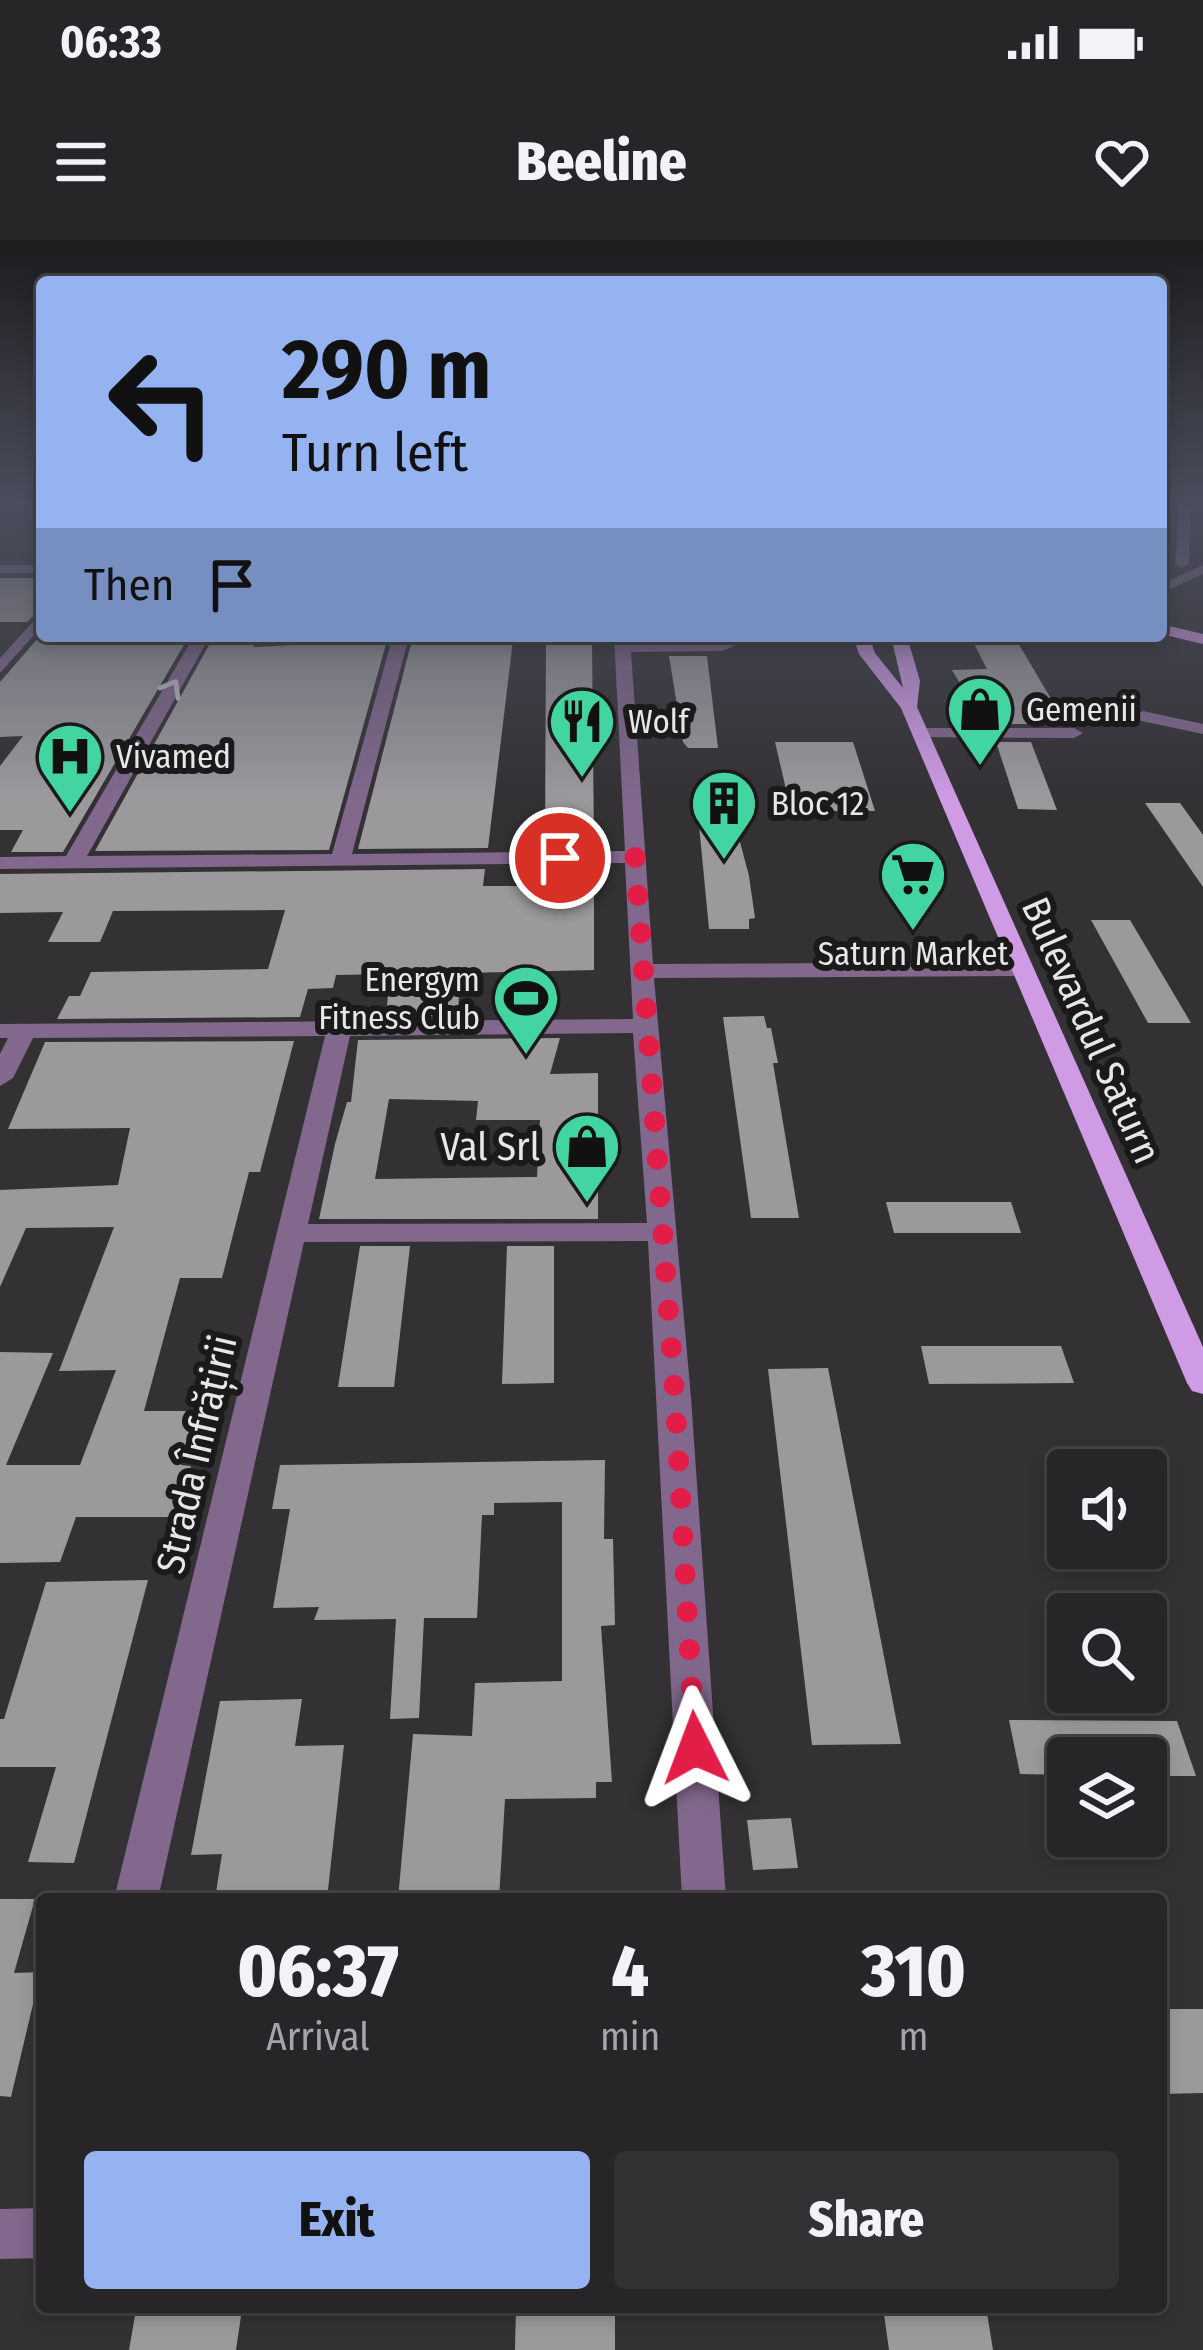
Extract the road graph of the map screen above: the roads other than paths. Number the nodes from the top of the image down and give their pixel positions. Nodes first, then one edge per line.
1 (36, 623) edge
2 (1167, 630) edge
3 (1202, 638) edge
4 (199, 642) edge
5 (399, 642) edge
6 (623, 642) edge
7 (643, 642) edge
8 (732, 642) edge
9 (863, 642) edge
10 (901, 642) edge
11 (1, 665) edge
12 (909, 707) junction
13 (1143, 716) dead end
14 (1203, 729) edge
15 (919, 733) junction
16 (1075, 733) dead end
17 (635, 857) junction
18 (340, 860) junction
19 (73, 862) junction
20 (0, 863) edge
21 (1023, 969) junction
22 (642, 971) junction
23 (645, 1026) junction
24 (339, 1029) junction
25 (12, 1031) edge
26 (0, 1078) edge
27 (661, 1232) junction
28 (293, 1234) junction
29 (1203, 1383) edge
30 (137, 1893) edge
31 (704, 1893) edge
32 (36, 2233) edge
33 (0, 2234) edge

1 - 11 street
2 - 3 main road
19 -> 4 street
5 - 18 street
6 - 17 street
7 - 8 street
9 - 12 main road, Bulevardul Saturn
10 - 12 main road, Bulevardul Saturn
12 - 15 main road, Bulevardul Saturn
13 - 14 street
15 - 16 street
15 - 21 main road, Bulevardul Saturn
17 - 18 street
17 - 22 street
18 - 19 street
19 - 20 street
21 - 22 street
21 - 29 main road, Bulevardul Saturn
22 - 23 street
23 - 24 street
23 - 27 street
24 - 25 street
24 - 28 street, Strada Înfrățirii
25 - 26 street
27 - 28 street
27 - 31 street
28 - 30 street, Strada Înfrățirii
32 - 33 street

